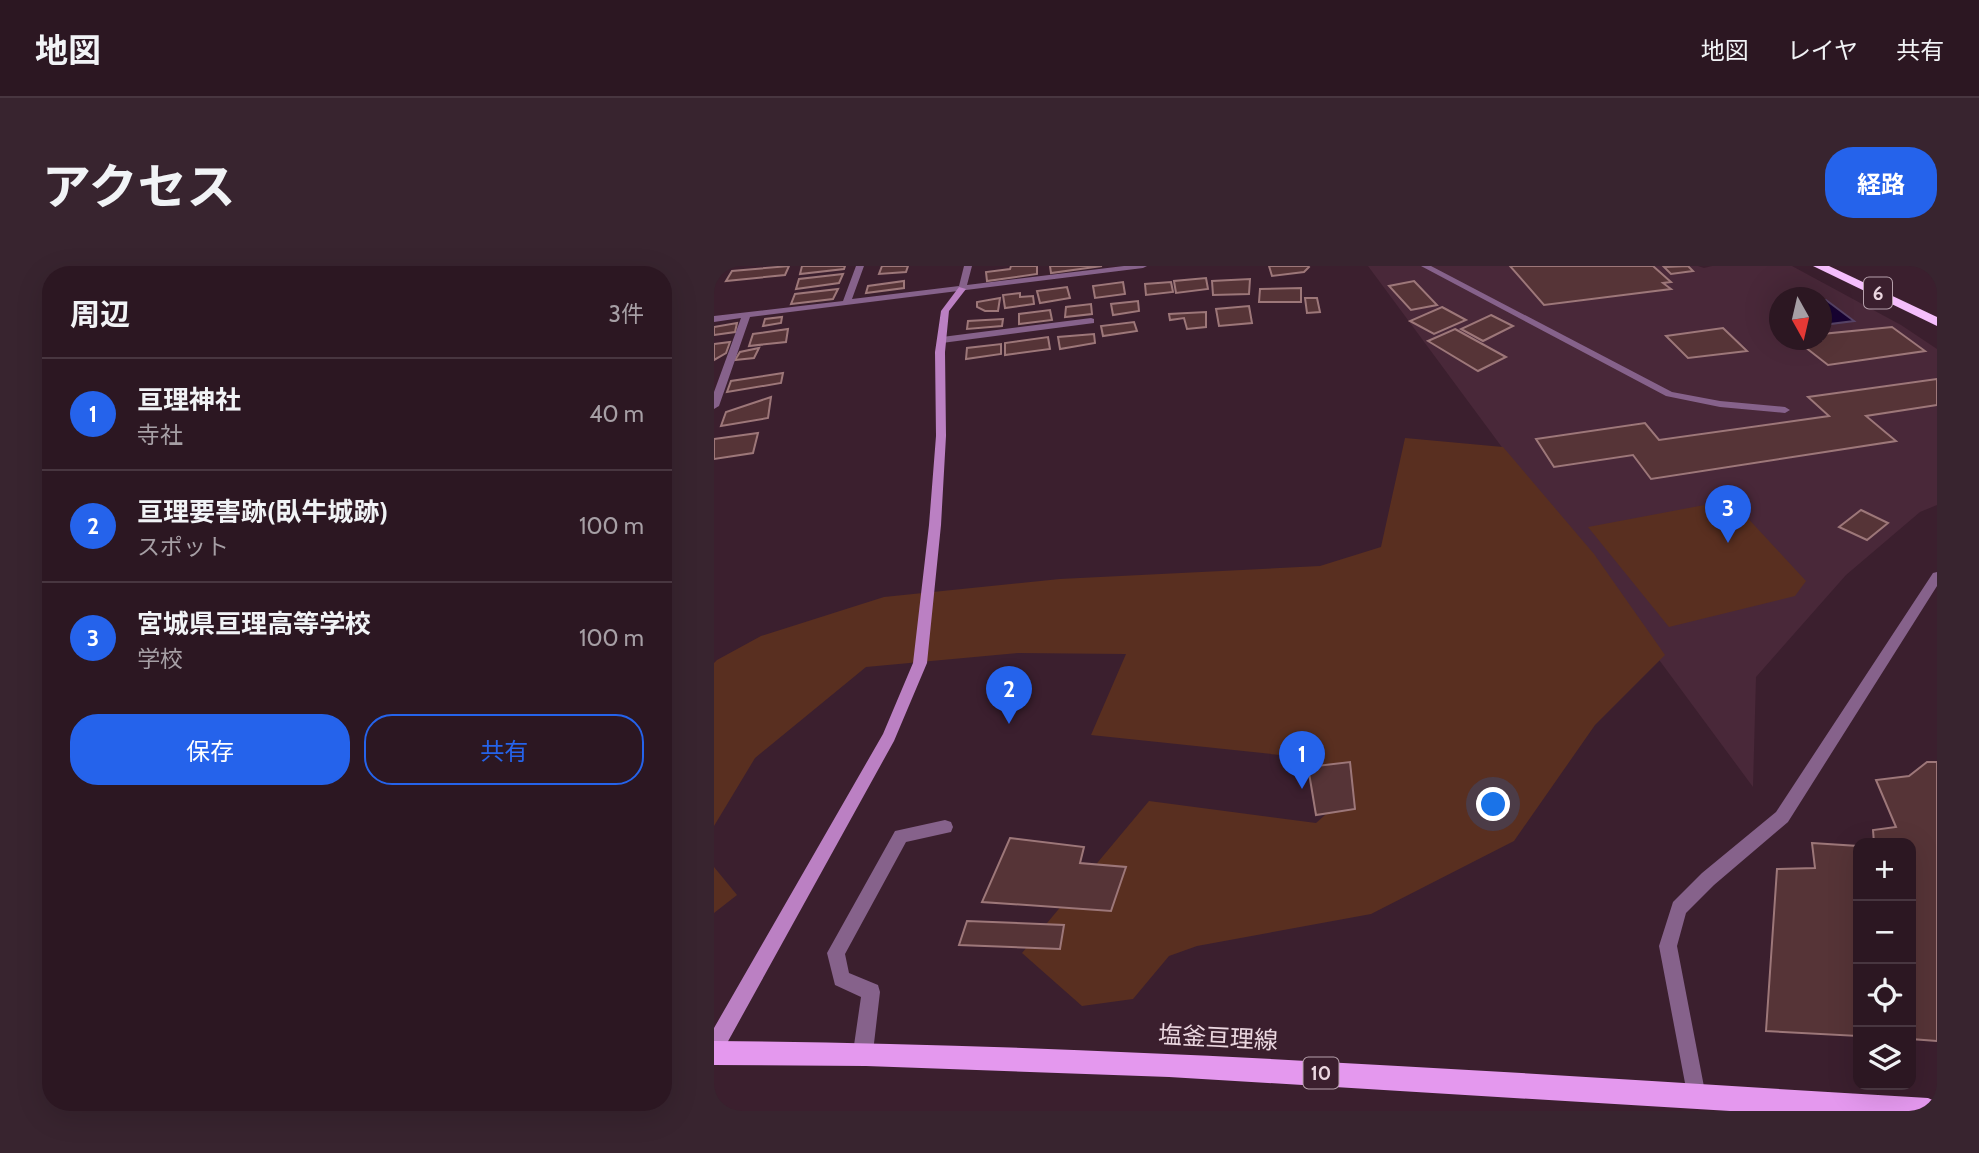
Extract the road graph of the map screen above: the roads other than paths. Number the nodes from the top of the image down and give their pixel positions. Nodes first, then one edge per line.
1 (860, 266) edge
2 (968, 266) edge
3 (1143, 266) edge
4 (1425, 266) edge
5 (1819, 266) edge
6 (1121, 267) edge
7 (962, 289) junction
8 (846, 303) junction
9 (746, 316) junction
10 (714, 319) edge
11 (1091, 321) dead end
12 (1937, 322) edge
13 (942, 341) junction
14 (714, 406) edge
15 (1785, 411) dead end
16 (1937, 576) edge
17 (945, 827) dead end
18 (714, 1047) edge
19 (863, 1052) junction
20 (714, 1053) edge
21 (1696, 1097) junction
22 (1928, 1111) edge

1 - 8 street
2 - 7 street
3 - 6 street
4 - 15 street
5 - 12 highway, 6
6 - 7 street
7 - 8 street
7 - 13 street
8 - 9 street
9 - 10 street
9 - 14 street
11 - 13 street
13 - 18 street
16 - 21 street
17 - 19 street
19 - 20 main road, 塩釜亘理線 / 10
19 - 21 main road, 塩釜亘理線 / 10
21 - 22 main road, 塩釜亘理線 / 10

